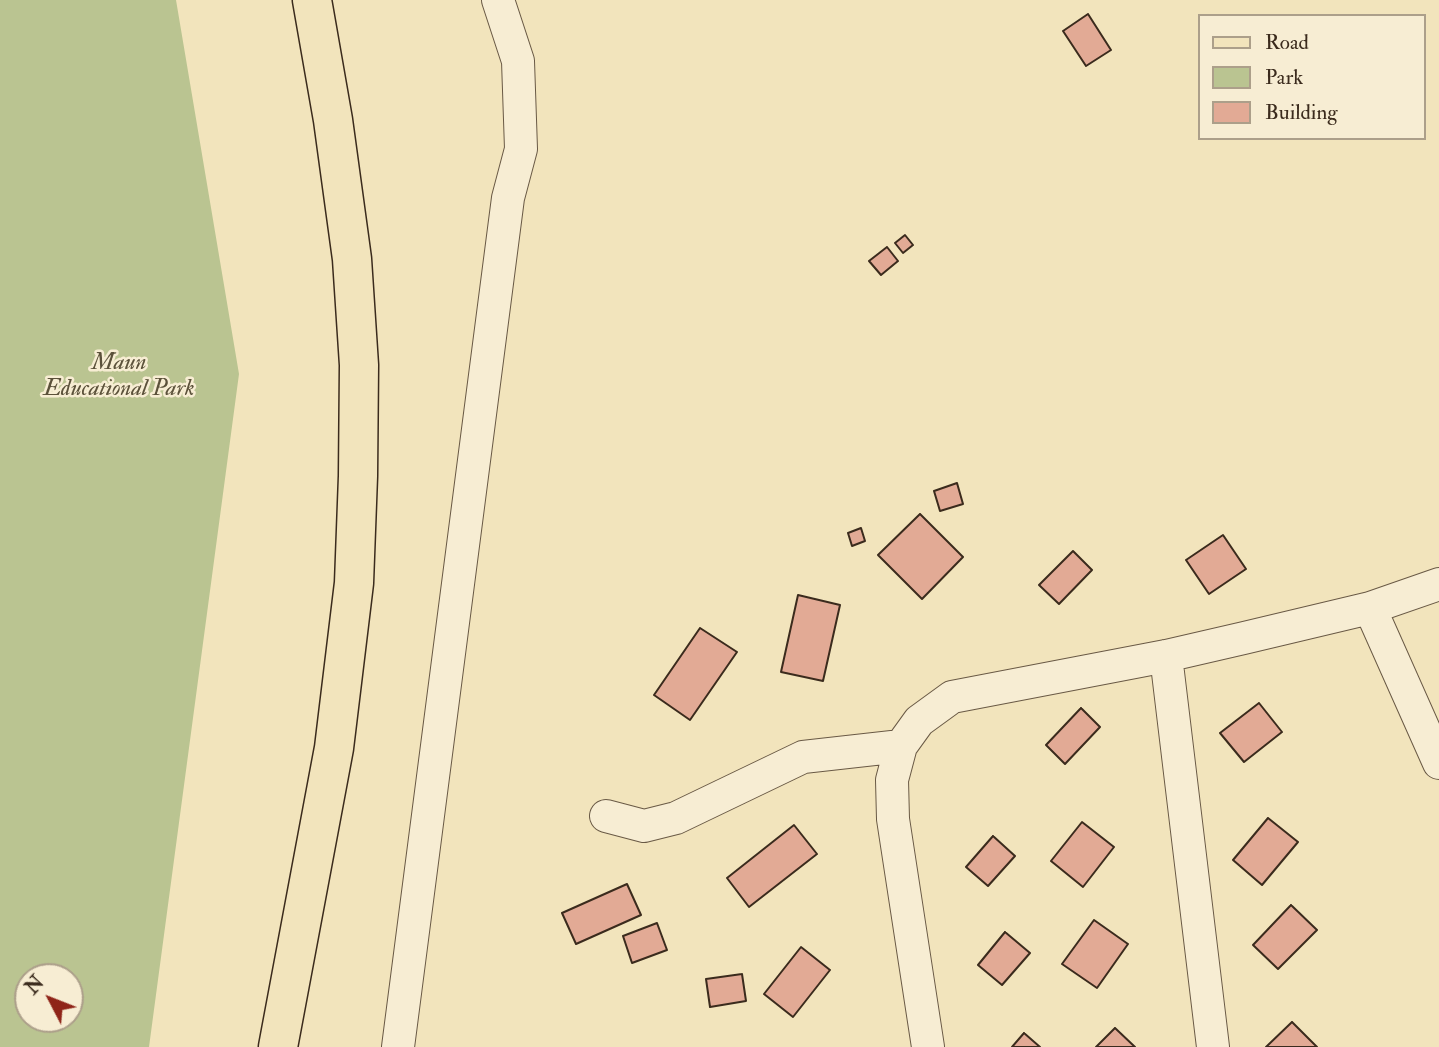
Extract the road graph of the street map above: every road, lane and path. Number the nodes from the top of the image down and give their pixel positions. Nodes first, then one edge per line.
1 (312, 0) edge
2 (498, 0) edge
3 (1439, 584) edge
4 (1370, 608) junction
5 (1166, 656) junction
6 (901, 746) junction
7 (1439, 763) edge
8 (606, 816) dead end
9 (278, 1047) edge
10 (398, 1047) edge
11 (928, 1047) edge
12 (1213, 1047) edge

1 - 9 main road
2 - 10 street
3 - 4 street
4 - 5 street
4 - 7 street
5 - 6 street
5 - 12 street
6 - 8 street
6 - 11 street

